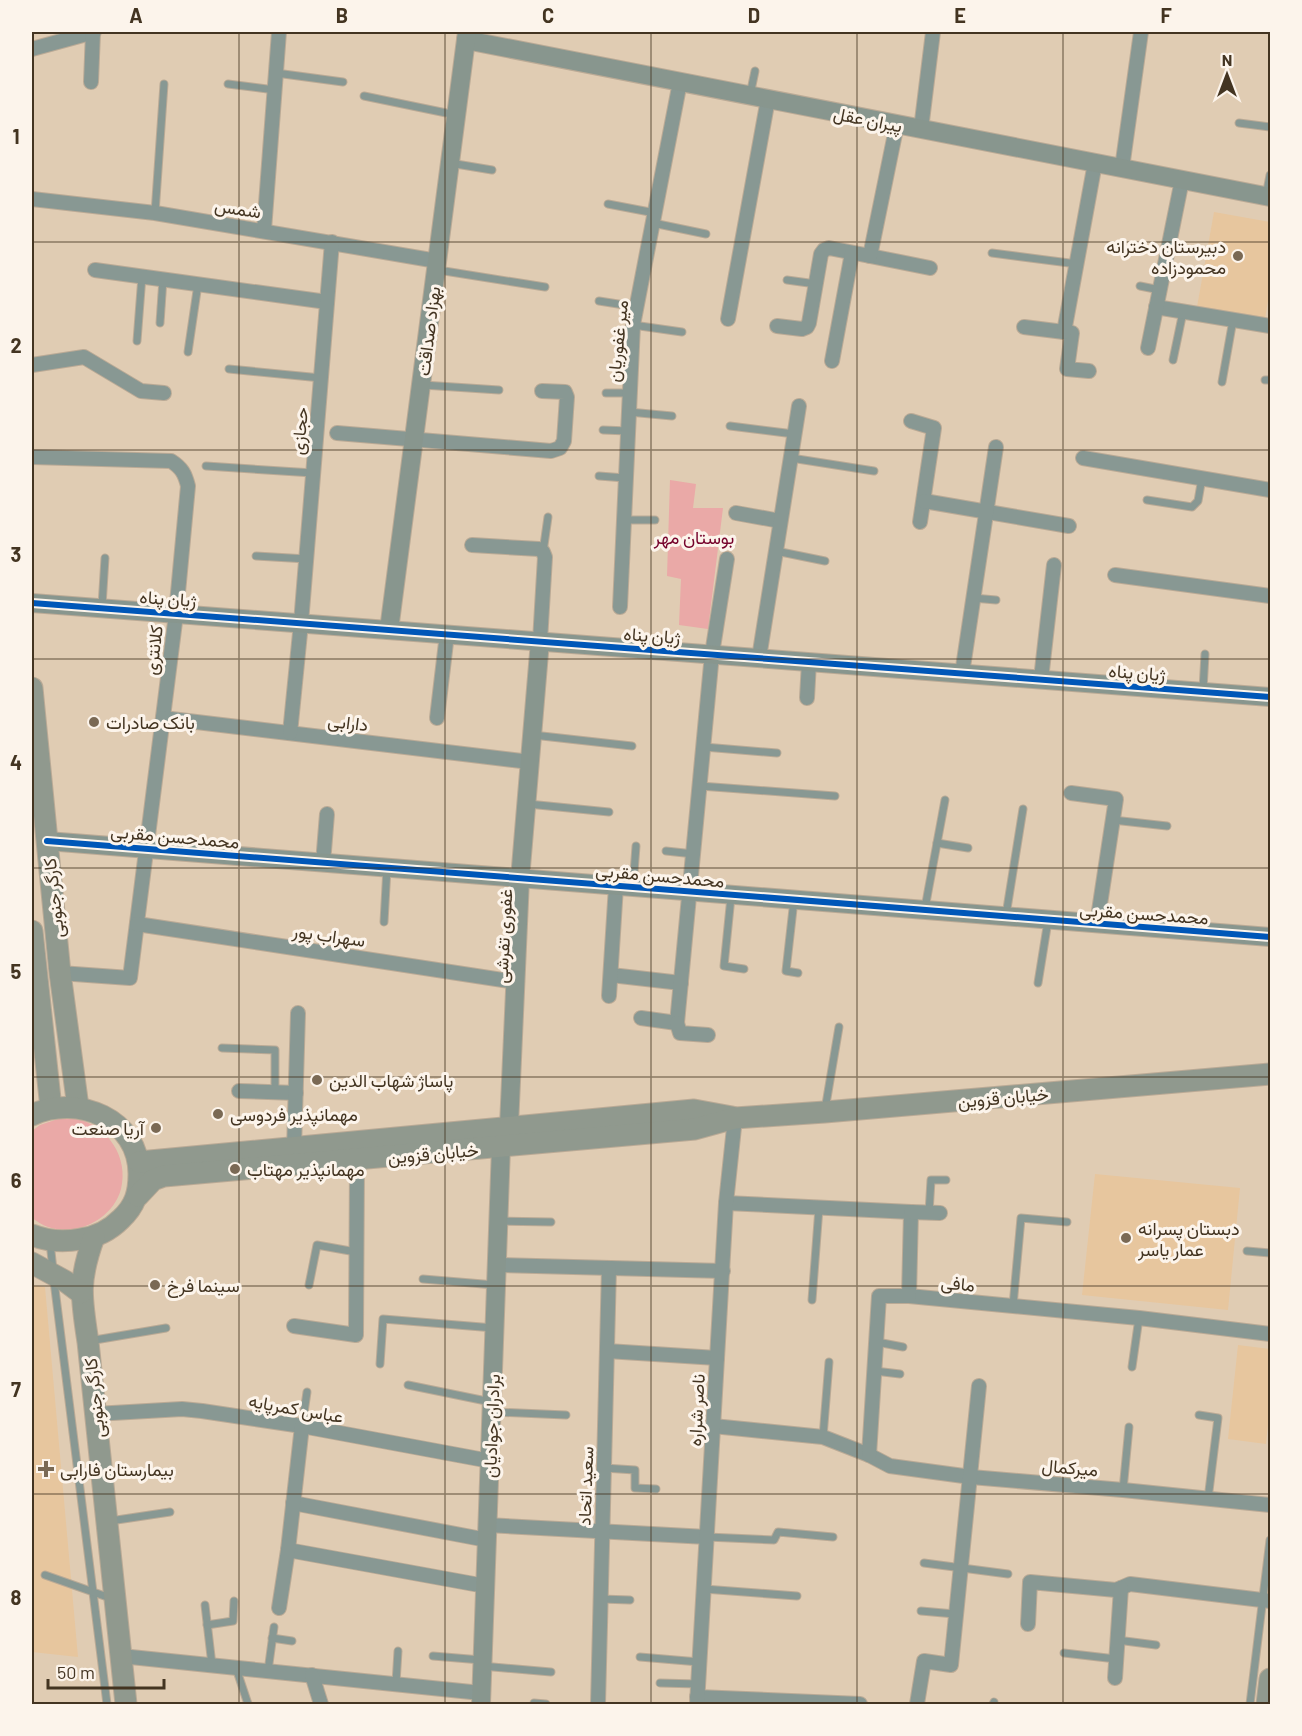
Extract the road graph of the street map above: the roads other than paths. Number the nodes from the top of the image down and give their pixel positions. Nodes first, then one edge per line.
1 (94, 32) edge
2 (279, 32) edge
3 (933, 32) edge
4 (1141, 32) edge
5 (466, 36) edge
6 (32, 49) edge
7 (755, 71) dead end
8 (276, 73) junction
9 (91, 82) dead end
10 (344, 82) dead end
11 (680, 82) junction
12 (165, 84) dead end
13 (228, 84) dead end
14 (275, 90) junction
15 (364, 96) dead end
16 (759, 97) junction
17 (456, 115) junction
18 (1239, 123) dead end
19 (897, 124) junction
20 (1270, 127) edge
21 (921, 129) junction
22 (450, 163) junction
23 (1095, 163) junction
24 (1122, 168) junction
25 (492, 170) dead end
26 (1270, 175) edge
27 (1182, 180) junction
28 (1268, 197) edge
29 (32, 199) edge
30 (608, 204) dead end
31 (155, 213) junction
32 (654, 218) junction
33 (264, 230) junction
34 (706, 234) dead end
35 (332, 242) junction
36 (852, 253) junction
37 (992, 253) dead end
38 (870, 256) junction
39 (1077, 264) junction
40 (437, 265) junction
41 (930, 268) dead end
42 (95, 270) dead end
43 (142, 276) junction
44 (163, 279) junction
45 (787, 280) dead end
46 (198, 284) junction
47 (816, 284) junction
48 (1140, 286) dead end
49 (545, 287) dead end
50 (1160, 290) junction
51 (327, 302) junction
52 (599, 302) dead end
53 (637, 307) junction
54 (1156, 307) junction
55 (1184, 312) junction
56 (728, 319) dead end
57 (1233, 320) junction
58 (160, 323) dead end
59 (633, 325) junction
60 (777, 326) dead end
61 (1270, 326) edge
62 (1024, 327) dead end
63 (682, 332) dead end
64 (1065, 332) junction
65 (136, 341) dead end
66 (1148, 348) dead end
67 (188, 352) dead end
68 (1173, 360) dead end
69 (832, 362) dead end
70 (32, 365) edge
71 (230, 369) dead end
72 (1089, 371) dead end
73 (321, 378) junction
74 (1222, 382) dead end
75 (421, 385) junction
76 (499, 390) dead end
77 (543, 391) dead end
78 (165, 393) dead end
79 (606, 393) dead end
80 (630, 393) junction
81 (799, 406) dead end
82 (629, 412) junction
83 (672, 416) dead end
84 (911, 422) dead end
85 (730, 426) dead end
86 (603, 430) dead end
87 (628, 431) junction
88 (337, 433) dead end
89 (794, 434) junction
90 (414, 439) junction
91 (996, 447) dead end
92 (32, 457) edge
93 (790, 458) junction
94 (1083, 458) dead end
95 (206, 466) dead end
96 (874, 471) dead end
97 (314, 473) junction
98 (599, 476) dead end
99 (625, 478) junction
100 (1202, 478) junction
101 (1270, 490) edge
102 (1148, 500) dead end
103 (924, 501) junction
104 (986, 512) junction
105 (736, 513) dead end
106 (548, 517) dead end
107 (623, 520) junction
108 (655, 520) dead end
109 (780, 521) junction
110 (920, 522) dead end
111 (1070, 526) dead end
112 (472, 544) dead end
113 (776, 551) junction
114 (543, 552) junction
115 (256, 556) dead end
116 (105, 558) dead end
117 (307, 559) junction
118 (727, 559) dead end
119 (825, 561) dead end
120 (1054, 565) dead end
121 (1115, 575) dead end
122 (1270, 596) edge
123 (973, 598) junction
124 (996, 600) dead end
125 (32, 603) edge
126 (620, 607) dead end
127 (102, 608) junction
128 (176, 614) junction
129 (301, 623) junction
130 (389, 630) junction
131 (447, 634) junction
132 (540, 641) junction
133 (712, 654) junction
134 (1205, 654) dead end
135 (759, 658) junction
136 (809, 662) junction
137 (962, 674) junction
138 (1041, 679) junction
139 (32, 688) edge
140 (1202, 692) junction
141 (1270, 697) edge
142 (807, 698) dead end
143 (163, 718) junction
144 (437, 718) dead end
145 (290, 733) junction
146 (532, 735) junction
147 (632, 746) dead end
148 (704, 747) junction
149 (777, 753) dead end
150 (530, 762) junction
151 (700, 786) junction
152 (1071, 793) dead end
153 (835, 796) dead end
154 (945, 801) dead end
155 (526, 804) junction
156 (1023, 809) dead end
157 (609, 812) dead end
158 (327, 814) dead end
159 (1112, 820) junction
160 (1167, 825) dead end
161 (47, 841) junction
162 (937, 843) junction
163 (636, 846) dead end
164 (146, 849) junction
165 (968, 849) dead end
166 (666, 851) dead end
167 (694, 854) junction
168 (323, 863) junction
169 (387, 868) junction
170 (520, 879) junction
171 (625, 887) junction
172 (691, 892) junction
173 (731, 895) junction
174 (794, 900) junction
175 (924, 910) junction
176 (1006, 917) junction
177 (1048, 921) junction
178 (384, 922) dead end
179 (137, 924) junction
180 (1097, 924) junction
181 (32, 931) edge
182 (1270, 937) edge
183 (744, 969) dead end
184 (60, 973) junction
185 (798, 973) dead end
186 (611, 975) junction
187 (516, 982) junction
188 (681, 983) junction
189 (1038, 983) dead end
190 (35, 990) edge
191 (609, 996) dead end
192 (298, 1013) dead end
193 (641, 1018) dead end
194 (677, 1023) junction
195 (839, 1026) dead end
196 (708, 1035) dead end
197 (222, 1048) dead end
198 (1270, 1074) edge
199 (240, 1091) dead end
200 (275, 1092) junction
201 (296, 1093) junction
202 (78, 1107) junction
203 (41, 1111) edge
204 (825, 1112) junction
205 (735, 1118) junction
206 (509, 1126) junction
207 (501, 1147) junction
208 (294, 1149) junction
209 (357, 1160) junction
210 (139, 1162) junction
211 (946, 1180) dead end
212 (138, 1196) junction
213 (726, 1203) junction
214 (819, 1208) junction
215 (911, 1212) junction
216 (934, 1213) joint
217 (498, 1221) junction
218 (551, 1222) dead end
219 (1067, 1222) dead end
220 (41, 1237) edge
221 (94, 1237) junction
222 (1247, 1251) dead end
223 (356, 1252) junction
224 (1270, 1253) edge
225 (32, 1263) edge
226 (497, 1265) junction
227 (609, 1268) junction
228 (723, 1271) junction
229 (54, 1275) junction
230 (423, 1279) dead end
231 (309, 1285) dead end
232 (496, 1285) junction
233 (81, 1293) junction
234 (909, 1296) junction
235 (812, 1300) dead end
236 (1013, 1306) junction
237 (1139, 1318) junction
238 (294, 1326) dead end
239 (166, 1328) dead end
240 (495, 1328) junction
241 (1270, 1334) edge
242 (88, 1342) junction
243 (877, 1342) junction
244 (903, 1347) dead end
245 (607, 1351) junction
246 (717, 1358) junction
247 (829, 1362) dead end
248 (380, 1364) dead end
249 (1132, 1367) dead end
250 (875, 1371) junction
251 (900, 1374) dead end
252 (408, 1385) dead end
253 (980, 1386) dead end
254 (307, 1392) dead end
255 (492, 1407) junction
256 (95, 1414) junction
257 (566, 1415) dead end
258 (1199, 1415) dead end
259 (302, 1426) junction
260 (713, 1426) junction
261 (1129, 1427) dead end
262 (823, 1437) junction
263 (869, 1455) junction
264 (490, 1461) junction
265 (604, 1468) junction
266 (971, 1477) junction
267 (657, 1488) dead end
268 (1123, 1490) junction
269 (1209, 1499) junction
270 (293, 1503) junction
271 (1270, 1505) edge
272 (170, 1512) dead end
273 (107, 1521) junction
274 (602, 1531) junction
275 (487, 1533) junction
276 (707, 1537) junction
277 (833, 1537) dead end
278 (1270, 1540) edge
279 (288, 1550) junction
280 (924, 1563) dead end
281 (961, 1568) junction
282 (1008, 1574) dead end
283 (45, 1575) dead end
284 (485, 1586) junction
285 (1121, 1588) junction
286 (704, 1589) junction
287 (797, 1596) dead end
288 (601, 1599) junction
289 (115, 1600) junction
290 (630, 1600) dead end
291 (234, 1601) dead end
292 (1267, 1601) edge
293 (205, 1605) dead end
294 (279, 1608) dead end
295 (921, 1611) dead end
296 (955, 1614) junction
297 (1028, 1624) dead end
298 (207, 1625) junction
299 (274, 1627) dead end
300 (272, 1638) junction
301 (1117, 1640) junction
302 (292, 1641) dead end
303 (1156, 1645) dead end
304 (398, 1651) dead end
305 (1065, 1653) dead end
306 (121, 1656) junction
307 (433, 1656) dead end
308 (640, 1657) dead end
309 (1116, 1659) junction
310 (699, 1662) junction
311 (482, 1663) junction
312 (212, 1665) junction
313 (236, 1668) junction
314 (268, 1671) junction
315 (551, 1672) dead end
316 (312, 1675) junction
317 (1115, 1677) dead end
318 (1270, 1679) edge
319 (396, 1683) junction
320 (660, 1683) dead end
321 (697, 1695) edge
322 (481, 1699) edge
323 (534, 1703) edge
324 (107, 1704) edge
325 (126, 1704) edge
326 (248, 1704) edge
327 (321, 1704) edge
328 (546, 1704) edge
329 (598, 1704) edge
330 (860, 1704) edge
331 (917, 1704) edge
332 (1250, 1704) edge
333 (1267, 1704) edge

1 - 6 street
1 - 9 street
2 - 8 street
3 - 21 street
4 - 24 street
5 - 11 street, پیران عقل
5 - 17 street, بهزاد صداقت
7 - 16 lane
8 - 10 lane
8 - 14 street
11 - 16 street, پیران عقل
11 - 32 street, میر غفوریان
12 - 31 lane
13 - 14 lane
14 - 33 street
15 - 17 lane
16 - 19 street, پیران عقل
16 - 56 street
17 - 22 street, بهزاد صداقت
18 - 20 lane
19 - 21 street, پیران عقل
19 - 38 street
21 - 23 street, پیران عقل
22 - 25 lane
22 - 40 street, بهزاد صداقت
23 - 24 street, پیران عقل
23 - 39 street
24 - 27 street, پیران عقل
26 - 28 lane
27 - 28 street, پیران عقل
27 - 50 street
29 - 31 street, شمس
30 - 32 lane
31 - 33 street, شمس
32 - 34 lane
32 - 53 street, میر غفوریان
33 - 35 street, شمس
35 - 40 street, شمس
35 - 51 street, حجازی
36 - 38 street
36 - 47 street
36 - 69 street
37 - 39 lane
38 - 41 street
39 - 64 street
40 - 49 lane
40 - 75 street, بهزاد صداقت
42 - 43 street
43 - 44 street
43 - 65 lane
44 - 46 street
44 - 58 lane
45 - 47 lane
46 - 51 street
46 - 67 lane
47 - 60 street
48 - 50 lane
50 - 54 street
51 - 73 street, حجازی
52 - 53 lane
53 - 59 street, میر غفوریان
54 - 55 street
54 - 66 street
55 - 57 street
55 - 68 lane
57 - 61 street
57 - 74 lane
59 - 63 lane
59 - 80 street, میر غفوریان
62 - 64 street
64 - 72 street
70 - 78 street
71 - 73 lane
73 - 97 street, حجازی
75 - 76 lane
75 - 90 street, بهزاد صداقت
77 - 90 street
79 - 80 lane
80 - 82 street, میر غفوریان
81 - 89 street
82 - 83 lane
82 - 87 street, میر غفوریان
84 - 103 street
85 - 89 lane
86 - 87 lane
87 - 99 street, میر غفوریان
88 - 90 street
89 - 93 street
90 - 130 street, بهزاد صداقت
91 - 104 street
92 - 128 street, کلانتری
93 - 96 lane
93 - 109 street
94 - 100 street
95 - 97 lane
97 - 117 street, حجازی
98 - 99 lane
99 - 107 street, میر غفوریان
100 - 101 street
100 - 102 lane
103 - 104 street
103 - 110 street
104 - 111 street
104 - 123 street
105 - 109 street
106 - 114 lane
107 - 108 lane
107 - 126 street, میر غفوریان
109 - 113 street
112 - 114 street
113 - 119 lane
113 - 135 street
114 - 132 street
115 - 117 lane
116 - 127 lane
117 - 129 street, حجازی
118 - 133 street
120 - 138 street
121 - 122 street
123 - 124 lane
123 - 137 street
125 - 127 street, ژیان پناه
127 - 128 street, ژیان پناه
128 - 129 street, ژیان پناه
128 - 143 street, کلانتری
129 - 130 street, ژیان پناه
129 - 145 street, حجازی
130 - 131 street, ژیان پناه
131 - 132 street, ژیان پناه
131 - 144 street
132 - 133 street, ژیان پناه
132 - 146 street, غفوری تفرشی
133 - 135 street, ژیان پناه
133 - 148 street
134 - 140 lane
135 - 136 street, ژیان پناه
136 - 137 street, ژیان پناه
136 - 142 street
137 - 138 street, ژیان پناه
138 - 140 street, ژیان پناه
139 - 161 main road, کارگر جنوبی
140 - 141 street, ژیان پناه
143 - 145 street, دارابی
143 - 164 street, کلانتری
145 - 150 street, دارابی
146 - 147 lane
146 - 150 street, غفوری تفرشی
148 - 149 lane
148 - 151 street
150 - 155 street, غفوری تفرشی
151 - 153 lane
151 - 167 street
152 - 159 street
154 - 162 lane
155 - 157 lane
155 - 170 street, غفوری تفرشی
156 - 176 lane
158 - 168 street
159 - 160 lane
159 - 180 street
161 - 164 street, محمدحسن مقربی
161 - 184 main road, کارگر جنوبی
162 - 165 lane
162 - 175 lane
163 - 171 lane
164 - 168 street, محمدحسن مقربی
164 - 179 street, کلانتری
166 - 167 lane
167 - 172 street
168 - 169 street, محمدحسن مقربی
169 - 170 street, محمدحسن مقربی
169 - 178 lane
170 - 171 street, محمدحسن مقربی
170 - 187 street, غفوری تفرشی
171 - 172 street, محمدحسن مقربی
171 - 186 street
172 - 173 street, محمدحسن مقربی
172 - 188 street
173 - 174 street, محمدحسن مقربی
173 - 183 lane
174 - 175 street, محمدحسن مقربی
174 - 185 lane
175 - 176 street, محمدحسن مقربی
176 - 177 street, محمدحسن مقربی
177 - 180 street, محمدحسن مقربی
177 - 189 lane
179 - 184 street, کلانتری
179 - 187 street, سهراب پور
180 - 182 street, محمدحسن مقربی
181 - 190 main road, کارگر جنوبی
184 - 202 main road, کارگر جنوبی
186 - 188 street
186 - 191 street
187 - 206 street, غفوری تفرشی
188 - 194 street
190 - 203 main road, کارگر جنوبی
192 - 201 street
193 - 194 street
194 - 196 street
195 - 204 lane
197 - 200 lane
198 - 204 main road, خیابان قزوین
199 - 200 street
200 - 201 street
201 - 208 street
202 - 203 main road
202 - 210 main road
204 - 205 main road, خیابان قزوین
205 - 206 main road, خیابان قزوین
205 - 207 main road, خیابان قزوین
205 - 213 street, ناصر شراره
206 - 208 main road, خیابان قزوین
207 - 209 main road, خیابان قزوین
207 - 217 street, برادران جوادیان
208 - 210 main road, خیابان قزوین
209 - 212 main road, خیابان قزوین
209 - 223 street
210 - 212 main road
211 - 216 lane
212 - 221 main road, خیابان قزوین
213 - 214 street
213 - 228 street, ناصر شراره
214 - 215 street
214 - 235 lane
215 - 216 street
215 - 234 street
217 - 218 lane
217 - 226 street, برادران جوادیان
219 - 236 lane
220 - 221 main road
220 - 229 lane
221 - 233 main road, کارگر جنوبی
222 - 224 lane
223 - 231 lane
223 - 238 street
225 - 229 main road
226 - 227 street
226 - 232 street, برادران جوادیان
227 - 228 street
227 - 245 street, سعید اتحاد
228 - 246 street, ناصر شراره
229 - 233 main road
229 - 324 lane
230 - 232 lane
232 - 240 street, برادران جوادیان
233 - 242 main road, کارگر جنوبی
234 - 236 street, مافی
234 - 243 street, مافی
236 - 237 street, مافی
237 - 241 street, مافی
237 - 249 lane
239 - 242 lane
240 - 248 lane
240 - 255 street, برادران جوادیان
242 - 256 main road, کارگر جنوبی
243 - 244 lane
243 - 250 street
245 - 246 street
245 - 265 street, سعید اتحاد
246 - 260 street, ناصر شراره
247 - 262 lane
250 - 251 lane
250 - 263 street
252 - 255 lane
253 - 266 street
254 - 259 lane
255 - 257 lane
255 - 264 street, برادران جوادیان
256 - 259 street, عباس کمرپایه
256 - 273 main road, کارگر جنوبی
258 - 269 lane
259 - 264 street, عباس کمرپایه
259 - 270 street
260 - 262 street, میرکمال
260 - 276 street, ناصر شراره
261 - 268 lane
262 - 263 street, میرکمال
263 - 266 street, میرکمال
264 - 275 street, برادران جوادیان
265 - 267 lane
265 - 274 street, سعید اتحاد
266 - 268 street, میرکمال
266 - 281 street
268 - 269 street, میرکمال
269 - 271 street, میرکمال
270 - 275 street
270 - 279 street
272 - 273 lane
273 - 289 main road, کارگر جنوبی
274 - 275 street
274 - 276 street
274 - 288 street, سعید اتحاد
275 - 284 street, برادران جوادیان
276 - 277 lane
276 - 286 street, ناصر شراره
278 - 292 lane
279 - 284 street
279 - 294 street
280 - 281 lane
281 - 282 lane
281 - 296 street
283 - 289 lane
284 - 311 street, برادران جوادیان
285 - 292 street
285 - 297 street
285 - 301 street
286 - 287 lane
286 - 310 street, ناصر شراره
288 - 290 lane
288 - 329 street, سعید اتحاد
289 - 306 main road, کارگر جنوبی
291 - 298 lane
292 - 332 lane
293 - 298 lane
295 - 296 lane
296 - 331 street
298 - 312 lane
299 - 300 lane
300 - 302 lane
300 - 314 lane
301 - 303 lane
301 - 309 street
304 - 319 lane
305 - 309 lane
306 - 312 street
306 - 325 main road, کارگر جنوبی
307 - 311 lane
308 - 310 lane
309 - 317 street
310 - 321 street, ناصر شراره
311 - 315 lane
311 - 322 street, برادران جوادیان
312 - 313 street
313 - 314 street
313 - 326 lane
314 - 316 street
316 - 319 street
316 - 327 street
318 - 333 main road
319 - 322 street
320 - 321 lane
321 - 330 street
323 - 328 lane

